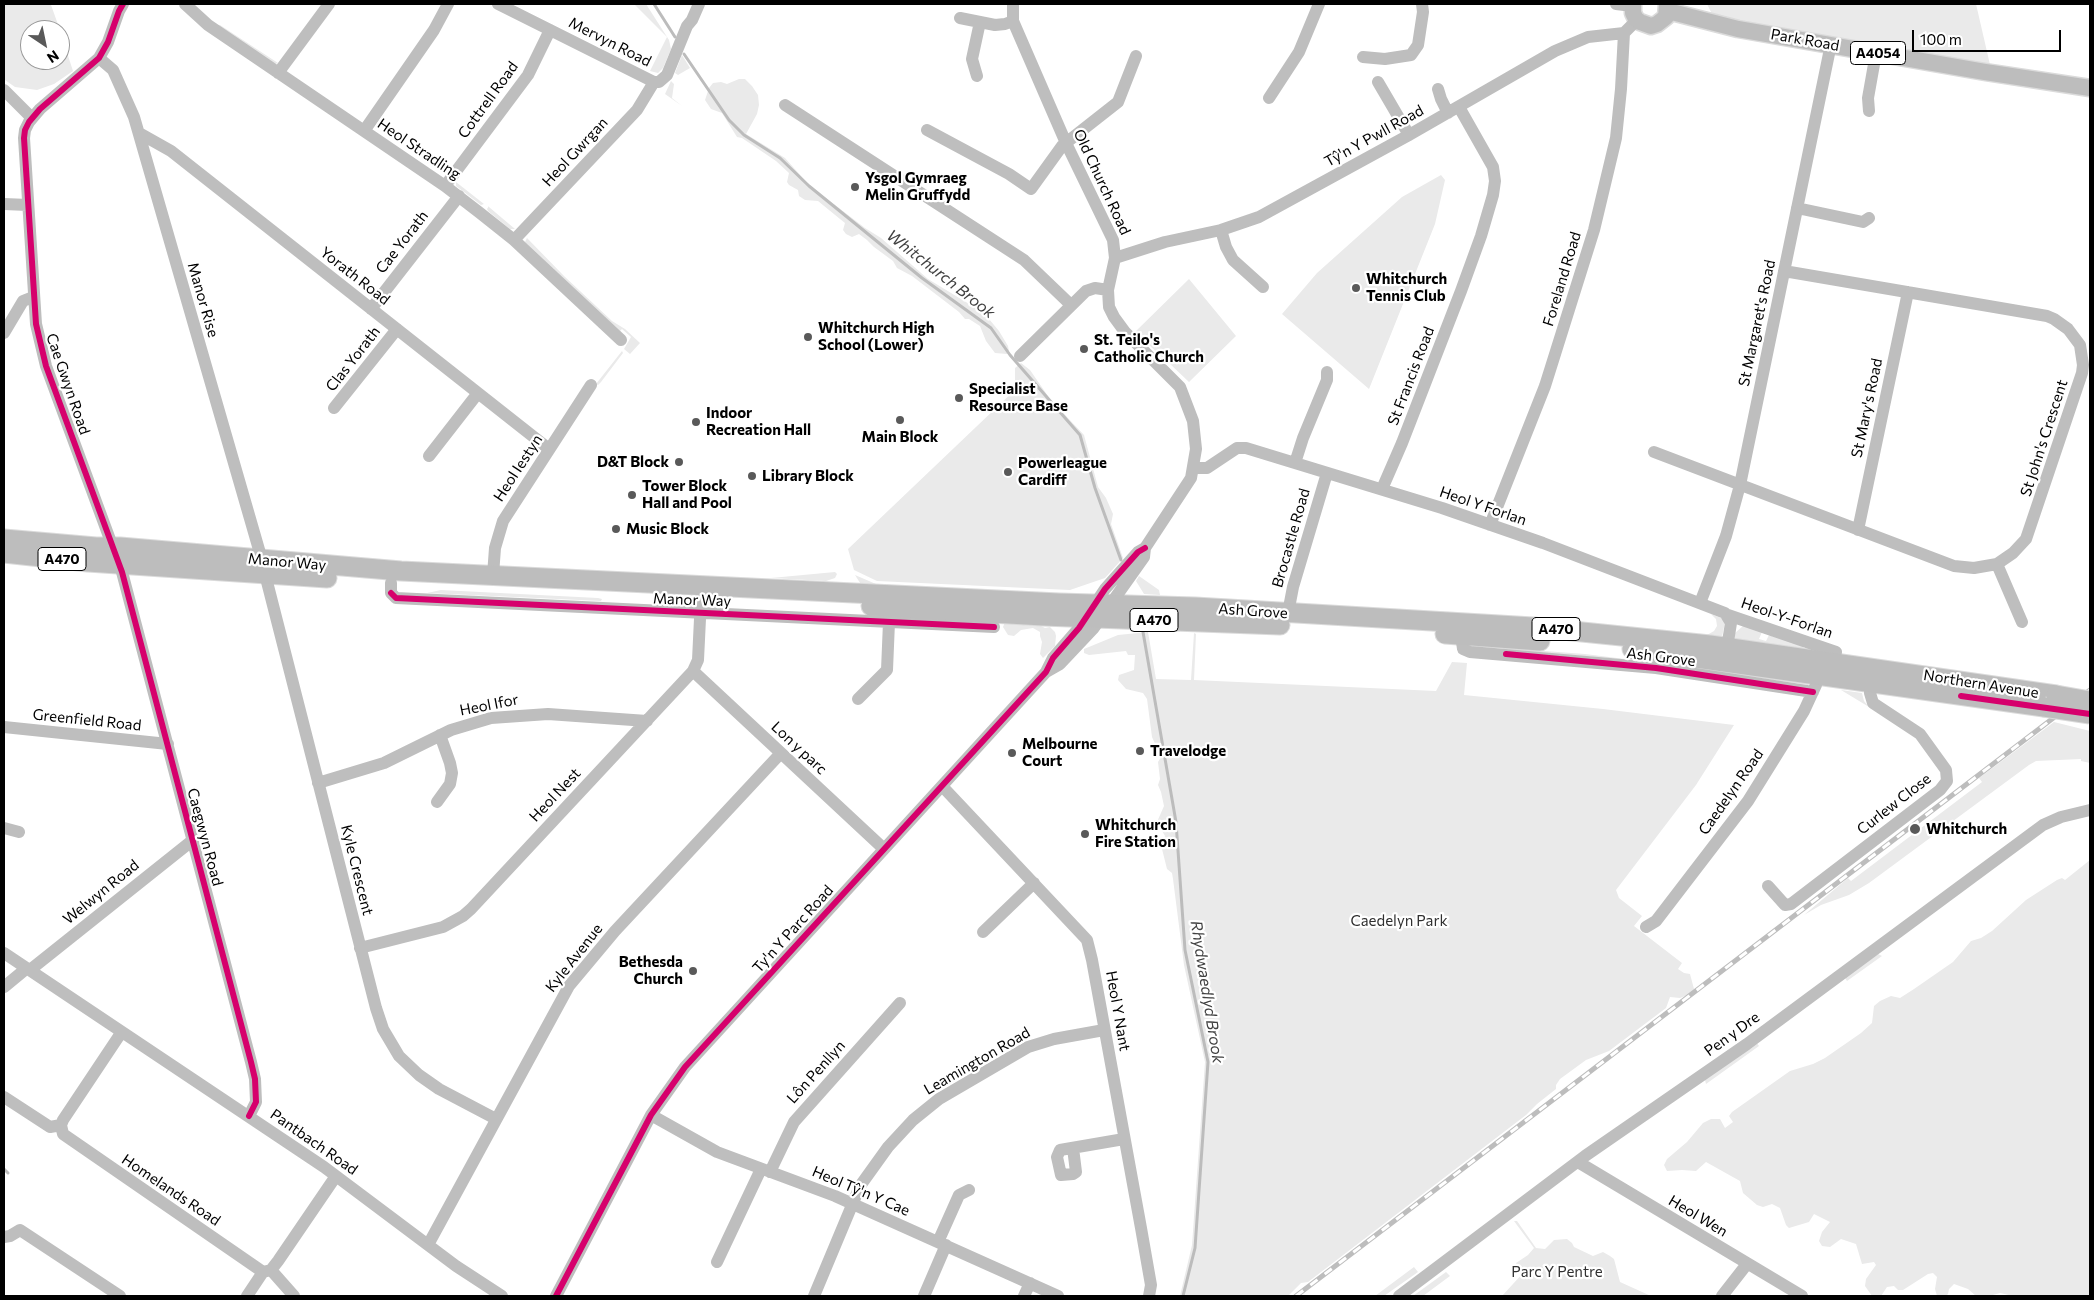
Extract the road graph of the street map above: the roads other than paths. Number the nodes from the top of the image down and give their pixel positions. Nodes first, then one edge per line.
1 (123, 4) edge
2 (185, 4) edge
3 (329, 4) edge
4 (448, 4) edge
5 (498, 4) edge
6 (699, 4) edge
7 (1013, 4) edge
8 (1319, 4) edge
9 (1422, 4) edge
10 (1616, 4) edge
11 (1668, 8) edge
12 (1634, 10) edge
13 (960, 18) dead end
14 (1013, 21) junction
15 (980, 22) junction
16 (550, 30) junction
17 (1624, 33) junction
18 (1831, 44) junction
19 (1876, 53) junction
20 (1136, 56) dead end
21 (1363, 57) dead end
22 (100, 58) junction
23 (278, 73) junction
24 (977, 76) dead end
25 (654, 82) junction
26 (1378, 82) dead end
27 (2090, 88) edge
28 (1438, 89) dead end
29 (4, 90) edge
30 (1269, 98) dead end
31 (785, 105) dead end
32 (1454, 110) junction
33 (1869, 111) dead end
34 (32, 118) junction
35 (927, 130) dead end
36 (364, 131) junction
37 (139, 133) junction
38 (1410, 135) junction
39 (1066, 143) junction
40 (445, 186) junction
41 (459, 196) junction
42 (4, 204) edge
43 (28, 206) junction
44 (1798, 208) junction
45 (1869, 218) dead end
46 (1221, 230) junction
47 (514, 240) junction
48 (1115, 258) junction
49 (1784, 271) junction
50 (1263, 287) dead end
51 (1108, 290) junction
52 (1908, 292) junction
53 (33, 297) junction
54 (1071, 305) junction
55 (370, 309) junction
56 (397, 329) junction
57 (4, 333) edge
58 (621, 340) dead end
59 (1020, 356) dead end
60 (1327, 372) dead end
61 (591, 385) dead end
62 (478, 393) junction
63 (334, 408) dead end
64 (549, 449) junction
65 (1654, 452) dead end
66 (429, 456) dead end
67 (1295, 463) junction
68 (1194, 468) junction
69 (1327, 473) junction
70 (1740, 485) junction
71 (1382, 490) junction
72 (1490, 525) junction
73 (1858, 530) junction
74 (4, 539) edge
75 (4, 553) edge
76 (117, 555) junction
77 (1997, 564) junction
78 (263, 567) junction
79 (493, 575) junction
80 (1700, 603) junction
81 (700, 605) junction
82 (1098, 611) junction
83 (1288, 613) junction
84 (1728, 615) junction
85 (889, 622) junction
86 (2022, 622) dead end
87 (994, 627) dead end
88 (1727, 648) junction
89 (1823, 671) junction
90 (693, 672) junction
91 (1872, 675) junction
92 (858, 699) dead end
93 (2090, 700) edge
94 (2050, 701) junction
95 (2090, 714) edge
96 (647, 721) junction
97 (4, 727) edge
98 (440, 735) junction
99 (168, 744) junction
100 (781, 754) junction
101 (318, 782) junction
102 (942, 786) junction
103 (437, 802) dead end
104 (2090, 810) edge
105 (4, 828) edge
106 (19, 832) dead end
107 (193, 840) junction
108 (884, 849) junction
109 (1034, 882) junction
110 (1768, 886) dead end
111 (1646, 927) dead end
112 (983, 932) dead end
113 (360, 948) junction
114 (4, 953) edge
115 (28, 969) junction
116 (4, 987) edge
117 (900, 1003) dead end
118 (1104, 1030) junction
119 (121, 1033) junction
120 (4, 1097) edge
121 (651, 1115) junction
122 (249, 1116) junction
123 (496, 1119) junction
124 (61, 1125) junction
125 (1124, 1139) junction
126 (1073, 1148) dead end
127 (1578, 1162) junction
128 (766, 1170) junction
129 (336, 1176) junction
130 (969, 1190) dead end
131 (852, 1204) junction
132 (4, 1237) edge
133 (942, 1244) junction
134 (428, 1245) junction
135 (717, 1262) dead end
136 (1747, 1264) junction
137 (267, 1271) junction
138 (1030, 1284) junction
139 (120, 1296) edge
140 (247, 1296) edge
141 (294, 1296) edge
142 (502, 1296) edge
143 (556, 1296) edge
144 (814, 1296) edge
145 (924, 1296) edge
146 (1024, 1296) edge
147 (1058, 1296) edge
148 (1150, 1296) edge
149 (1399, 1296) edge
150 (1722, 1296) edge
151 (1802, 1296) edge

1 - 22 street
2 - 23 street, Heol Stradling
3 - 23 street
4 - 36 street
5 - 16 street, Mervyn Road
6 - 25 street, Heol Gwrgan
7 - 14 street, Old Church Road
8 - 30 street
9 - 21 street
10 - 12 street
11 - 12 main road
11 - 18 main road, Park Road / A4054
12 - 17 street
13 - 15 street
14 - 15 street
14 - 39 street, Old Church Road
15 - 24 street
16 - 25 street, Mervyn Road
16 - 40 street, Cottrell Road
17 - 32 street, Tŷ'n Y Pwll Road
17 - 72 street, Foreland Road
18 - 19 main road, Park Road / A4054
18 - 44 street, St Margaret's Road
19 - 27 main road, Park Road / A4054
19 - 33 street
20 - 39 street
22 - 34 street, Cae Gwyn Road
22 - 37 street, Manor Rise
23 - 36 street, Heol Stradling
25 - 47 street, Heol Gwrgan
26 - 38 street
28 - 32 street, St Francis Road
29 - 34 street
31 - 54 street
32 - 38 street, Tŷ'n Y Pwll Road
32 - 71 street, St Francis Road
34 - 43 street, Cae Gwyn Road
35 - 39 street
36 - 40 street, Heol Stradling
37 - 55 street, Yorath Road
37 - 78 street, Manor Rise
38 - 46 street, Tŷ'n Y Pwll Road
39 - 48 street, Old Church Road
40 - 41 street, Heol Stradling
41 - 47 street, Heol Stradling
41 - 55 street, Cae Yorath
42 - 43 street
43 - 53 street, Cae Gwyn Road
44 - 45 street
44 - 49 street, St Margaret's Road
46 - 48 street, Tŷ'n Y Pwll Road
46 - 50 street
47 - 58 street, Heol Stradling
48 - 51 street, Old Church Road
49 - 52 street, St John's Crescent
49 - 70 street, St Margaret's Road
51 - 54 street
51 - 68 street, Old Church Road
52 - 73 street, St Mary's Road
52 - 77 street, St John's Crescent
53 - 57 street
53 - 76 street, Cae Gwyn Road
54 - 59 street
55 - 56 street, Yorath Road
56 - 62 street, Yorath Road
56 - 63 street, Clas Yorath
60 - 67 street
61 - 64 street, Heol Iestyn
62 - 64 street, Yorath Road
62 - 66 street
64 - 79 street, Heol Iestyn
65 - 70 street, St John's Crescent
67 - 68 street, Heol Y Forlan
67 - 69 street, Heol Y Forlan
68 - 82 street, Old Church Road
69 - 71 street, Heol Y Forlan
69 - 83 street, Brocastle Road
70 - 73 street, St John's Crescent
70 - 80 street, St Margaret's Road
71 - 72 street, Heol Y Forlan
72 - 80 street, Heol Y Forlan
73 - 77 street, St John's Crescent
74 - 76 highway, Manor Way / A470
75 - 76 highway, Manor Way / A470
76 - 78 highway, Manor Way / A470
76 - 99 street, Caegwyn Road
77 - 86 street
78 - 79 highway, Manor Way / A470
78 - 81 highway, Manor Way / A470
78 - 101 street, Kyle Crescent
79 - 82 highway, Manor Way / A470
80 - 84 street, Heol Y Forlan
81 - 82 highway, Manor Way / A470
81 - 85 street, Manor Way
81 - 90 street
82 - 83 highway, Ash Grove / A470
82 - 89 highway, Ash Grove / A470
82 - 102 street, Ty'n Y Parc Road
83 - 88 highway, Ash Grove / A470
84 - 88 street
84 - 89 street, Heol-Y-Forlan
85 - 87 street, Manor Way
85 - 92 street
88 - 89 highway, Ash Grove / A470
89 - 91 highway, Ash Grove / A470
89 - 111 street, Caedelyn Road
90 - 96 street, Heol Nest
90 - 100 street, Lon y parc
91 - 94 highway, Northern Avenue / A470
91 - 110 street, Curlew Close
93 - 94 highway, Northern Avenue / A470, bridge
94 - 95 highway, Northern Avenue / A470, bridge
96 - 98 street, Heol Ifor
96 - 113 street, Heol Nest
97 - 99 street, Greenfield Road
98 - 101 street, Heol Ifor
98 - 103 street
99 - 107 street, Caegwyn Road
100 - 108 street, Lon y parc
100 - 123 street, Kyle Avenue
101 - 113 street, Kyle Crescent
102 - 108 street, Ty'n Y Parc Road
102 - 109 street, Heol Y Nant
104 - 127 street, Pen y Dre
105 - 106 street
107 - 115 street, Welwyn Road
107 - 122 street, Caegwyn Road
108 - 121 street, Ty'n Y Parc Road
109 - 112 street
109 - 118 street, Heol Y Nant
113 - 123 street, Kyle Crescent
114 - 115 street, Pantbach Road
115 - 116 street, Welwyn Road
115 - 119 street, Pantbach Road
117 - 128 street, Lôn Penllyn
118 - 125 street, Heol Y Nant
118 - 131 street, Leamington Road
119 - 122 street, Pantbach Road
119 - 124 street
120 - 124 street
121 - 128 street, Heol Tŷ'n Y Cae
121 - 143 street, Ty'n Y Parc Road
122 - 129 street, Pantbach Road
123 - 134 street, Kyle Avenue
124 - 137 street, Homelands Road
125 - 126 street
125 - 148 street, Heol Y Nant
127 - 136 street, Heol Wen
127 - 149 street, Pen y Dre
128 - 131 street, Heol Tŷ'n Y Cae
128 - 135 street, Lôn Penllyn
129 - 134 street, Pantbach Road
129 - 137 street
130 - 133 street
131 - 133 street, Heol Tŷ'n Y Cae
131 - 144 street, Leamington Road
132 - 139 street
133 - 138 street, Heol Tŷ'n Y Cae
133 - 145 street
134 - 142 street, Pantbach Road
136 - 150 street
136 - 151 street, Heol Wen
137 - 140 street
137 - 141 street, Homelands Road
138 - 146 street
138 - 147 street, Heol Tŷ'n Y Cae

